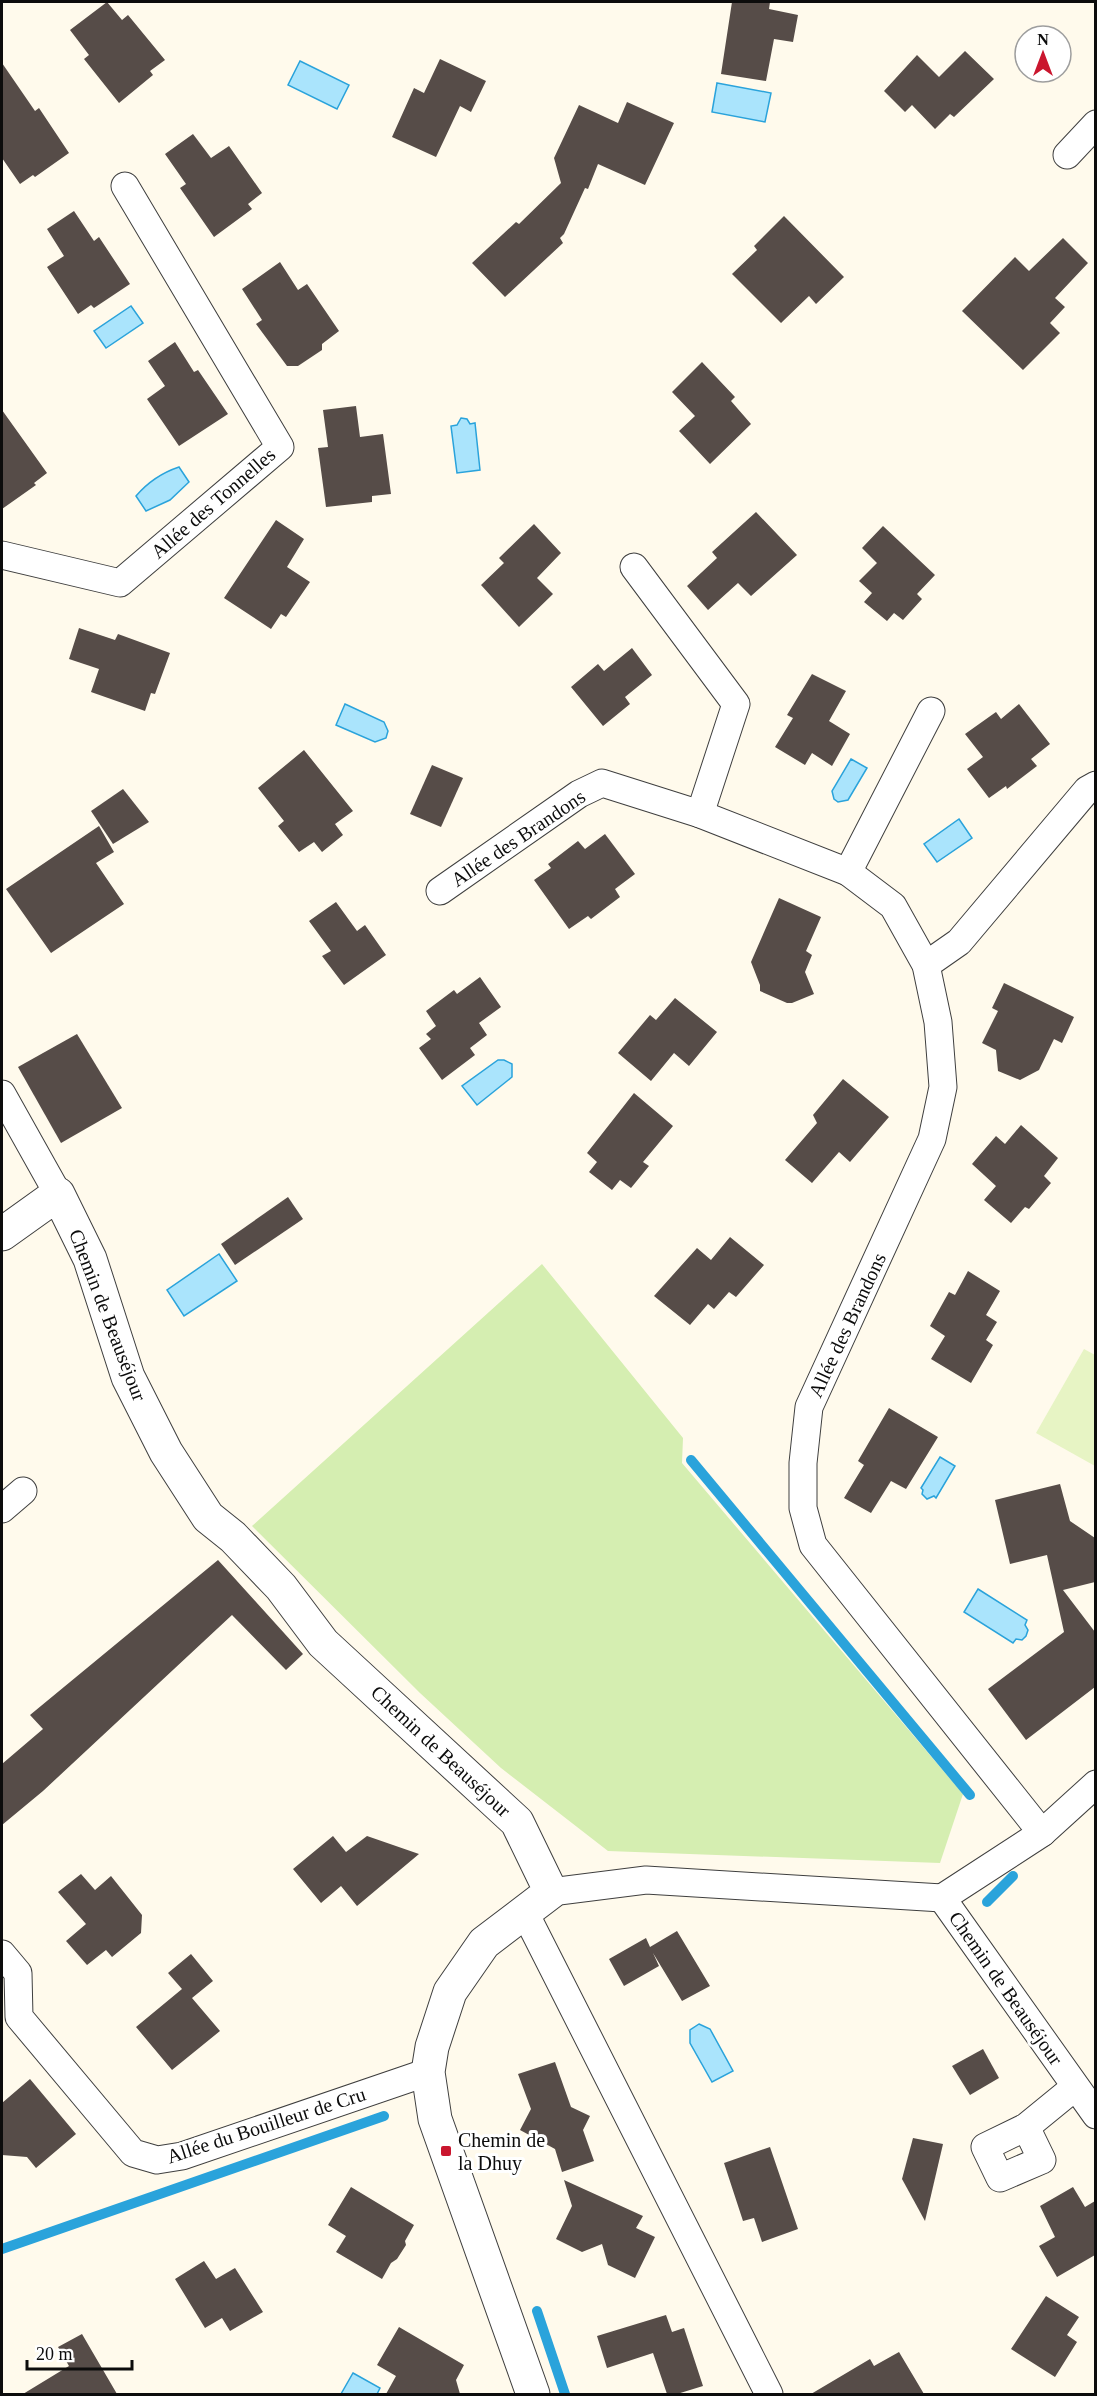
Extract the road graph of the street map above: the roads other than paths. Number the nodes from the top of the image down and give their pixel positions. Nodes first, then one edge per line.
1 (1095, 124) edge
2 (1066, 155) dead end
3 (125, 186) dead end
4 (2, 555) edge
5 (634, 567) dead end
6 (931, 711) dead end
7 (1095, 785) edge
8 (700, 814) junction
9 (848, 872) junction
10 (440, 891) dead end
11 (926, 965) junction
12 (2, 1094) edge
13 (58, 1194) junction
14 (2, 1234) edge
15 (23, 1491) dead end
16 (2, 1509) edge
17 (1095, 1784) edge
18 (1042, 1833) junction
19 (551, 1892) junction
20 (942, 1898) junction
21 (525, 1911) junction
22 (2, 1954) edge
23 (428, 2072) junction
24 (1075, 2087) junction
25 (1095, 2115) edge
26 (1026, 2127) dead end
27 (533, 2394) edge
28 (769, 2394) edge

1 - 2 street
3 - 4 street, Allée des Tonnelles
5 - 8 street
6 - 9 street
7 - 11 street
8 - 9 street, Allée des Brandons
8 - 10 street, Allée des Brandons
9 - 11 street, Allée des Brandons
11 - 18 street, Allée des Brandons
12 - 13 street, Chemin de Beauséjour
13 - 14 street
13 - 19 street, Chemin de Beauséjour
15 - 16 street
17 - 18 street
18 - 20 street
19 - 20 street, Chemin de Beauséjour
19 - 21 street
20 - 24 street, Chemin de Beauséjour
21 - 23 street
21 - 28 street
22 - 23 street, Allée du Bouilleur de Cru
23 - 27 street
24 - 25 street, Chemin de Beauséjour
24 - 26 street

